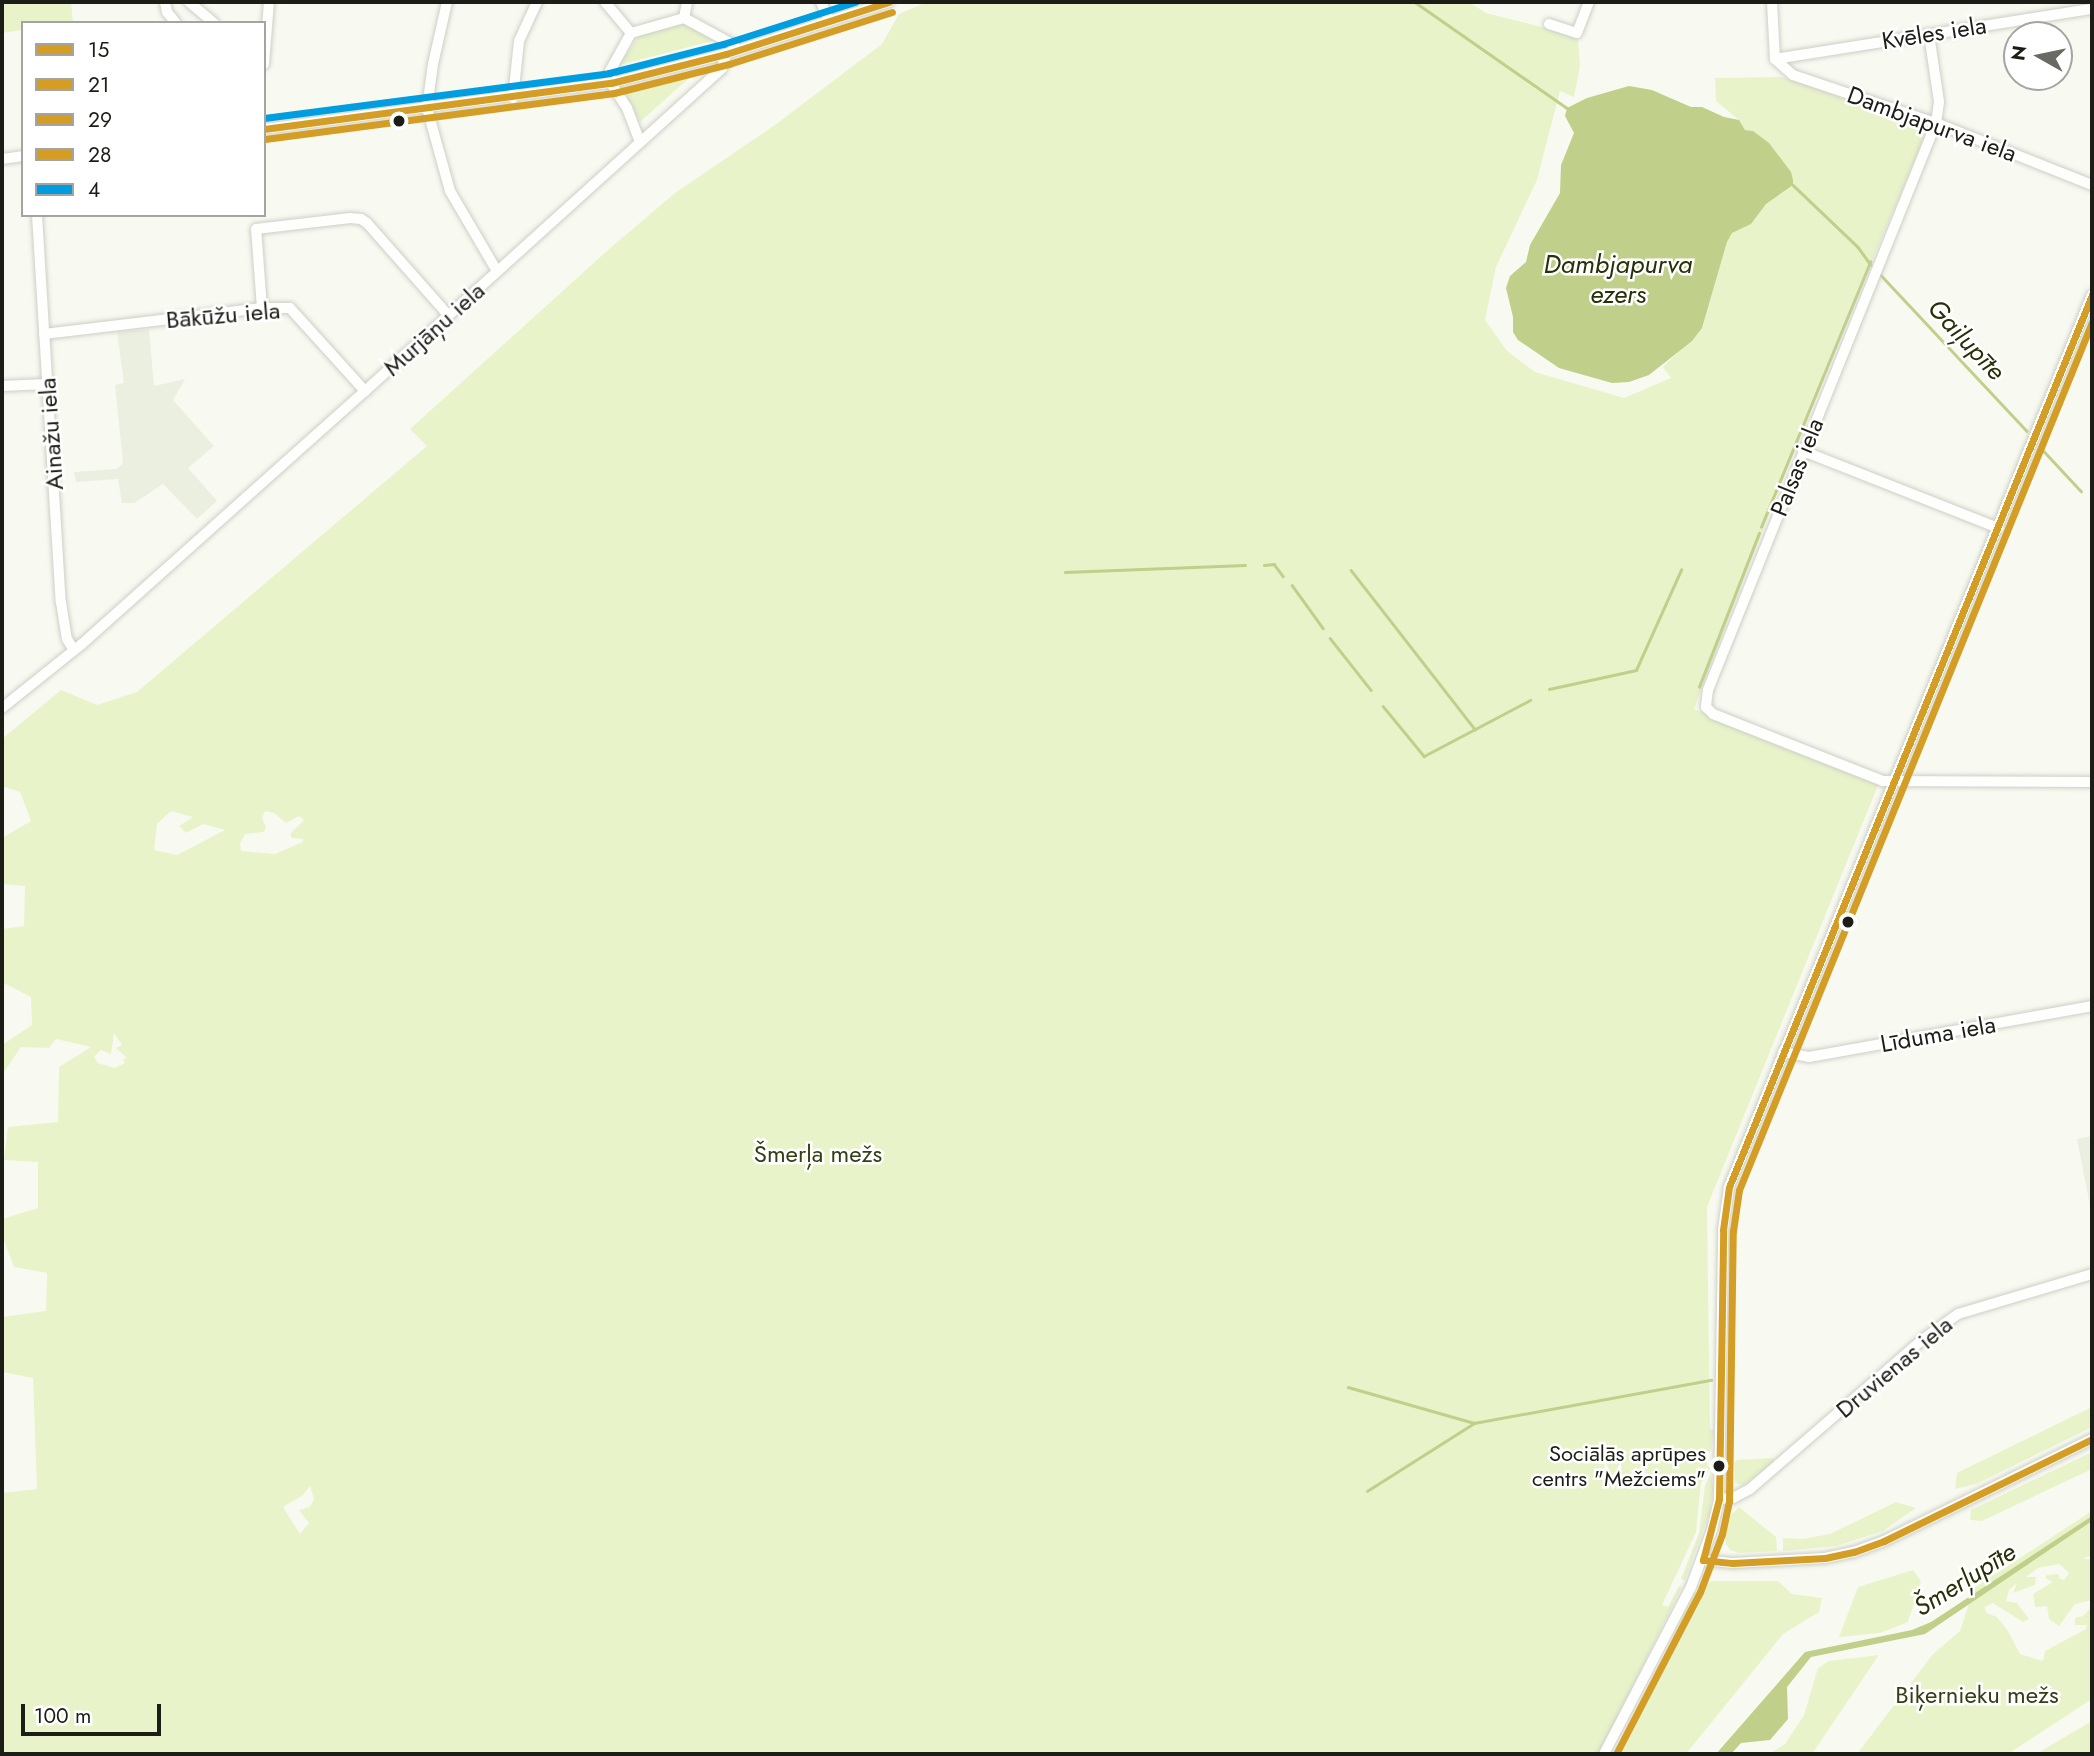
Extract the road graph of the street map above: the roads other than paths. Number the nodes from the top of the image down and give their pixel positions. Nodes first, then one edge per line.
1 (165, 2) edge
2 (188, 2) edge
3 (269, 2) edge
4 (447, 2) edge
5 (537, 2) edge
6 (606, 2) edge
7 (687, 2) edge
8 (821, 2) edge
9 (889, 2) edge
10 (1589, 2) edge
11 (1772, 2) edge
12 (2092, 9) edge
13 (684, 18) junction
14 (174, 21) edge
15 (212, 21) edge
16 (829, 21) junction
17 (1549, 24) dead end
18 (631, 33) junction
19 (1929, 34) junction
20 (266, 44) edge
21 (738, 50) junction
22 (726, 54) junction
23 (1775, 59) junction
24 (611, 83) junction
25 (513, 98) junction
26 (427, 108) junction
27 (1936, 123) junction
28 (266, 129) edge
29 (640, 142) junction
30 (21, 156) edge
31 (2, 159) edge
32 (2092, 185) edge
33 (37, 217) edge
34 (497, 271) junction
35 (2092, 295) edge
36 (262, 308) junction
37 (448, 315) junction
38 (44, 334) junction
39 (47, 384) junction
40 (2, 386) edge
41 (365, 391) junction
42 (1803, 451) junction
43 (1998, 528) junction
44 (74, 650) junction
45 (2, 708) edge
46 (1894, 782) junction
47 (2092, 782) edge
48 (2092, 1006) edge
49 (1783, 1052) junction
50 (2092, 1274) edge
51 (2092, 1439) edge
52 (1719, 1499) junction
53 (1703, 1560) junction
54 (1604, 1754) edge

1 - 14 street
2 - 15 street
3 - 20 street
4 - 26 street
5 - 25 street
6 - 18 street
7 - 13 street
8 - 16 street
9 - 16 street
10 - 17 street
11 - 23 street
12 - 19 street, Kvēles iela
13 - 18 street
13 - 21 street
16 - 21 street
18 - 24 street
19 - 23 street, Kvēles iela
19 - 27 street, Palsas iela
21 - 22 street
22 - 24 street
22 - 29 street, Murjāņu iela
23 - 27 street, Dambjapurva iela
24 - 25 street
24 - 29 street
25 - 26 street
26 - 28 street
26 - 34 street
27 - 32 street, Dambjapurva iela
27 - 42 street, Palsas iela
29 - 34 street, Murjāņu iela
30 - 31 street
33 - 38 street, Ainažu iela
34 - 37 street, Murjāņu iela
35 - 43 street
36 - 37 street
36 - 38 street, Bākūžu iela
36 - 41 street, Bākūžu iela
37 - 41 street, Murjāņu iela
38 - 39 street, Ainažu iela
39 - 40 street
39 - 44 street, Ainažu iela
41 - 44 street, Murjāņu iela
42 - 43 street
42 - 46 street, Palsas iela
43 - 46 street
44 - 45 street, Murjāņu iela
46 - 47 street
46 - 49 street
48 - 49 street, Līduma iela
49 - 52 street
50 - 52 street, Druvienas iela
51 - 53 street
52 - 53 street
53 - 54 street

